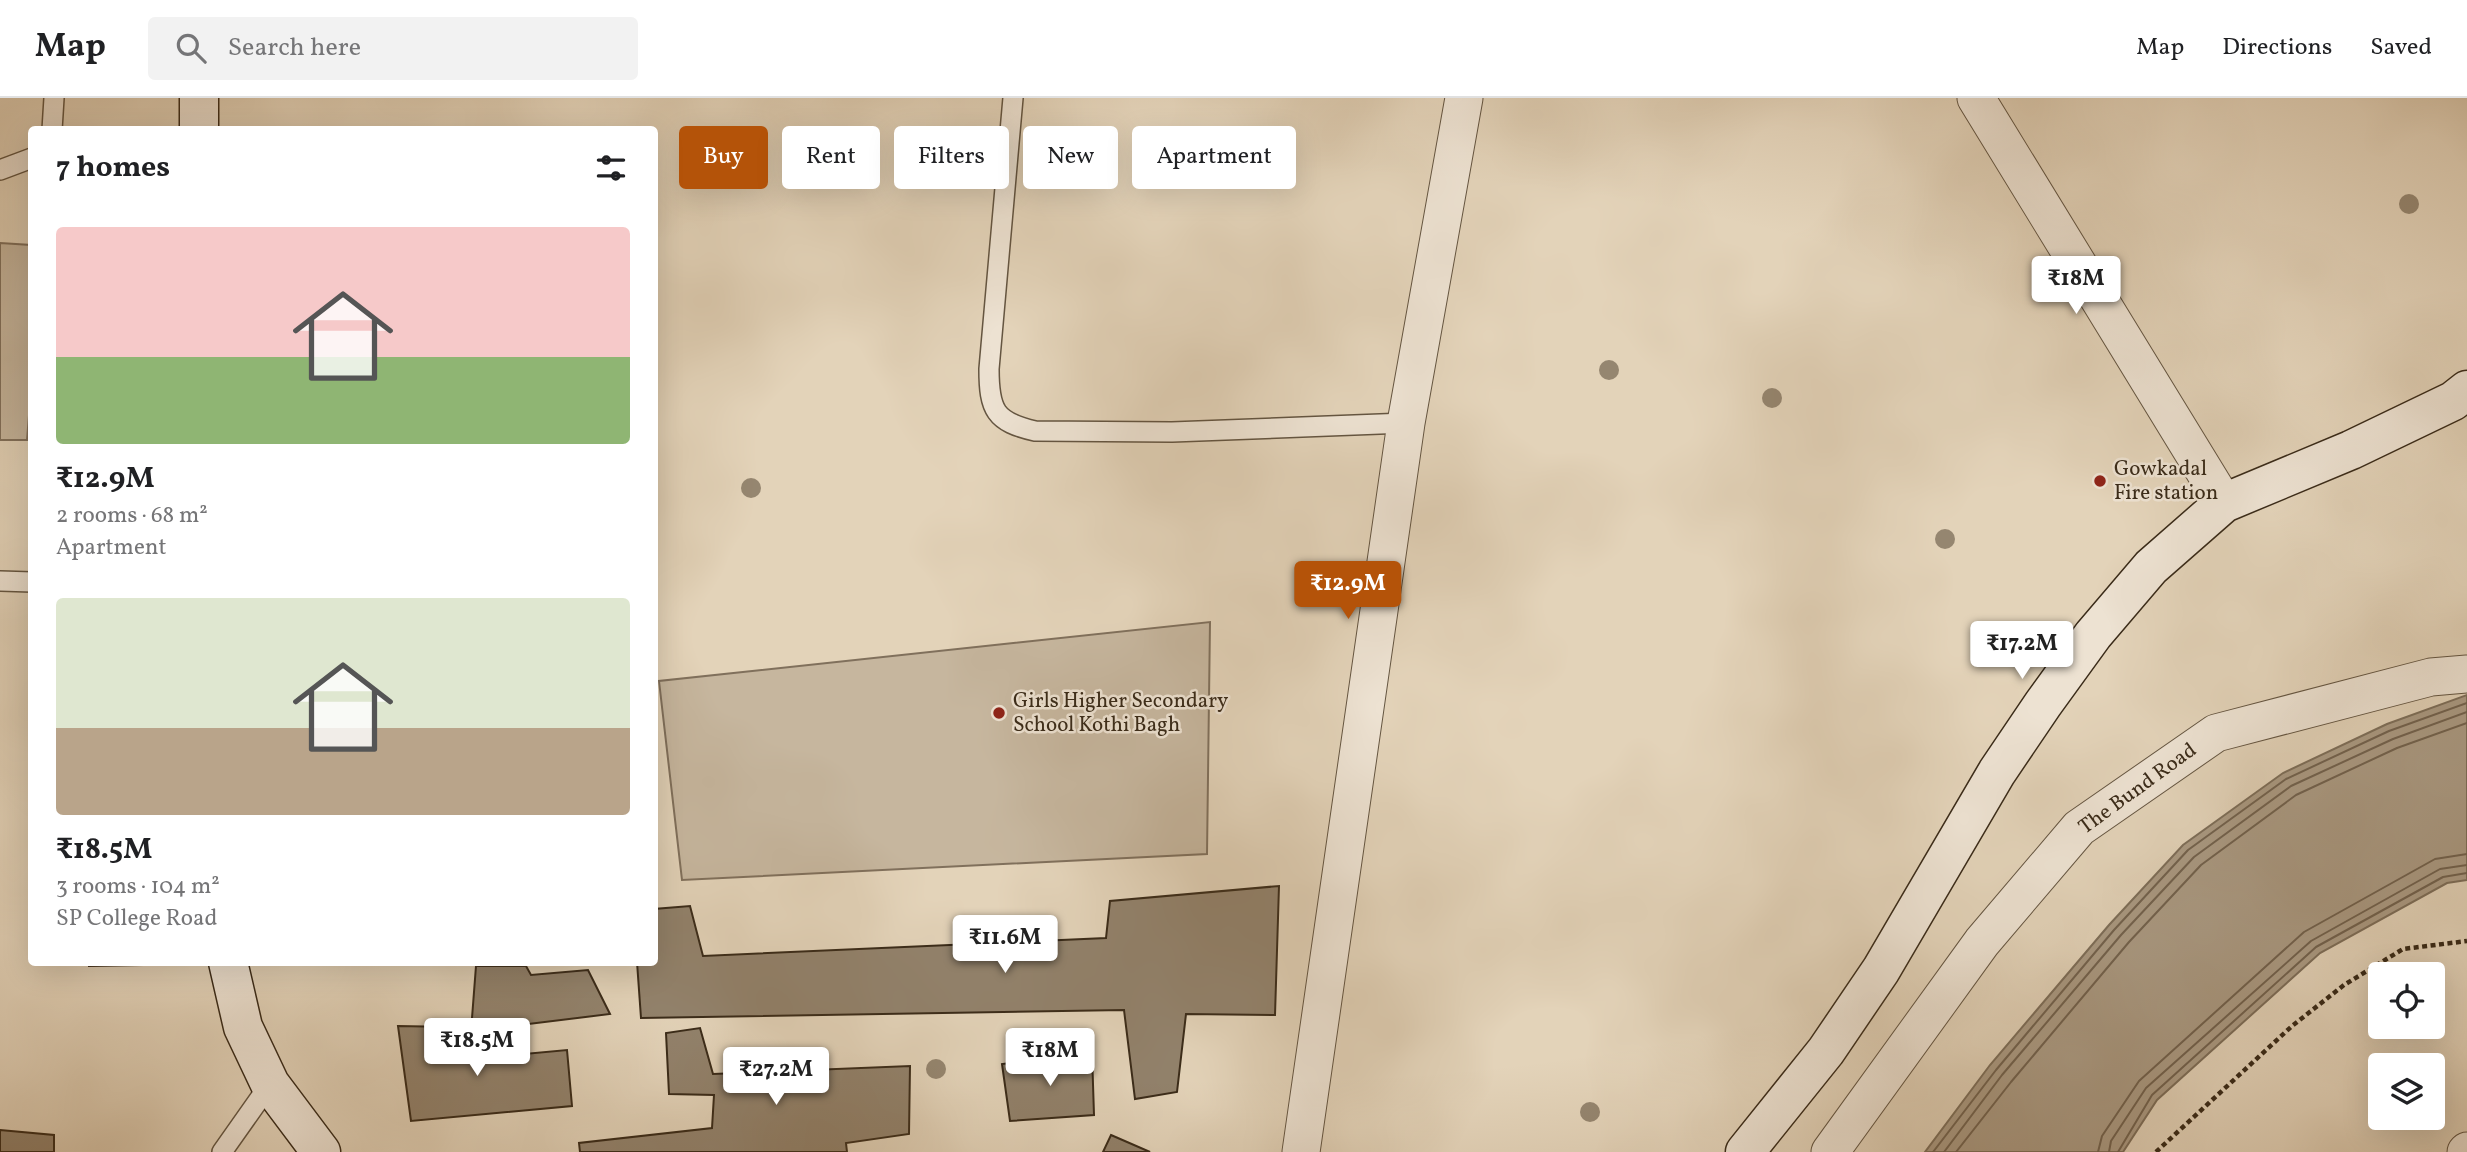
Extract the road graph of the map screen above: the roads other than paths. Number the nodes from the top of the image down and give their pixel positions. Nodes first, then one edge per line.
1 (54, 98) edge
2 (199, 98) edge
3 (1013, 98) edge
4 (1464, 98) edge
5 (1976, 98) edge
6 (52, 126) edge
7 (199, 126) edge
8 (28, 160) edge
9 (0, 170) edge
10 (2467, 390) edge
11 (1406, 423) junction
12 (2224, 503) junction
13 (0, 582) edge
14 (28, 582) edge
15 (2467, 674) edge
16 (229, 966) edge
17 (270, 1084) junction
18 (222, 1152) edge
19 (321, 1152) edge
20 (1301, 1152) edge
21 (1745, 1152) edge
22 (1830, 1152) edge

1 - 6 lane
2 - 7 street
3 - 11 lane
4 - 11 street
5 - 12 street
8 - 9 lane
10 - 12 street
11 - 20 street
12 - 21 street
13 - 14 lane
15 - 22 street, The Bund Road
16 - 17 street
17 - 18 lane
17 - 19 street

